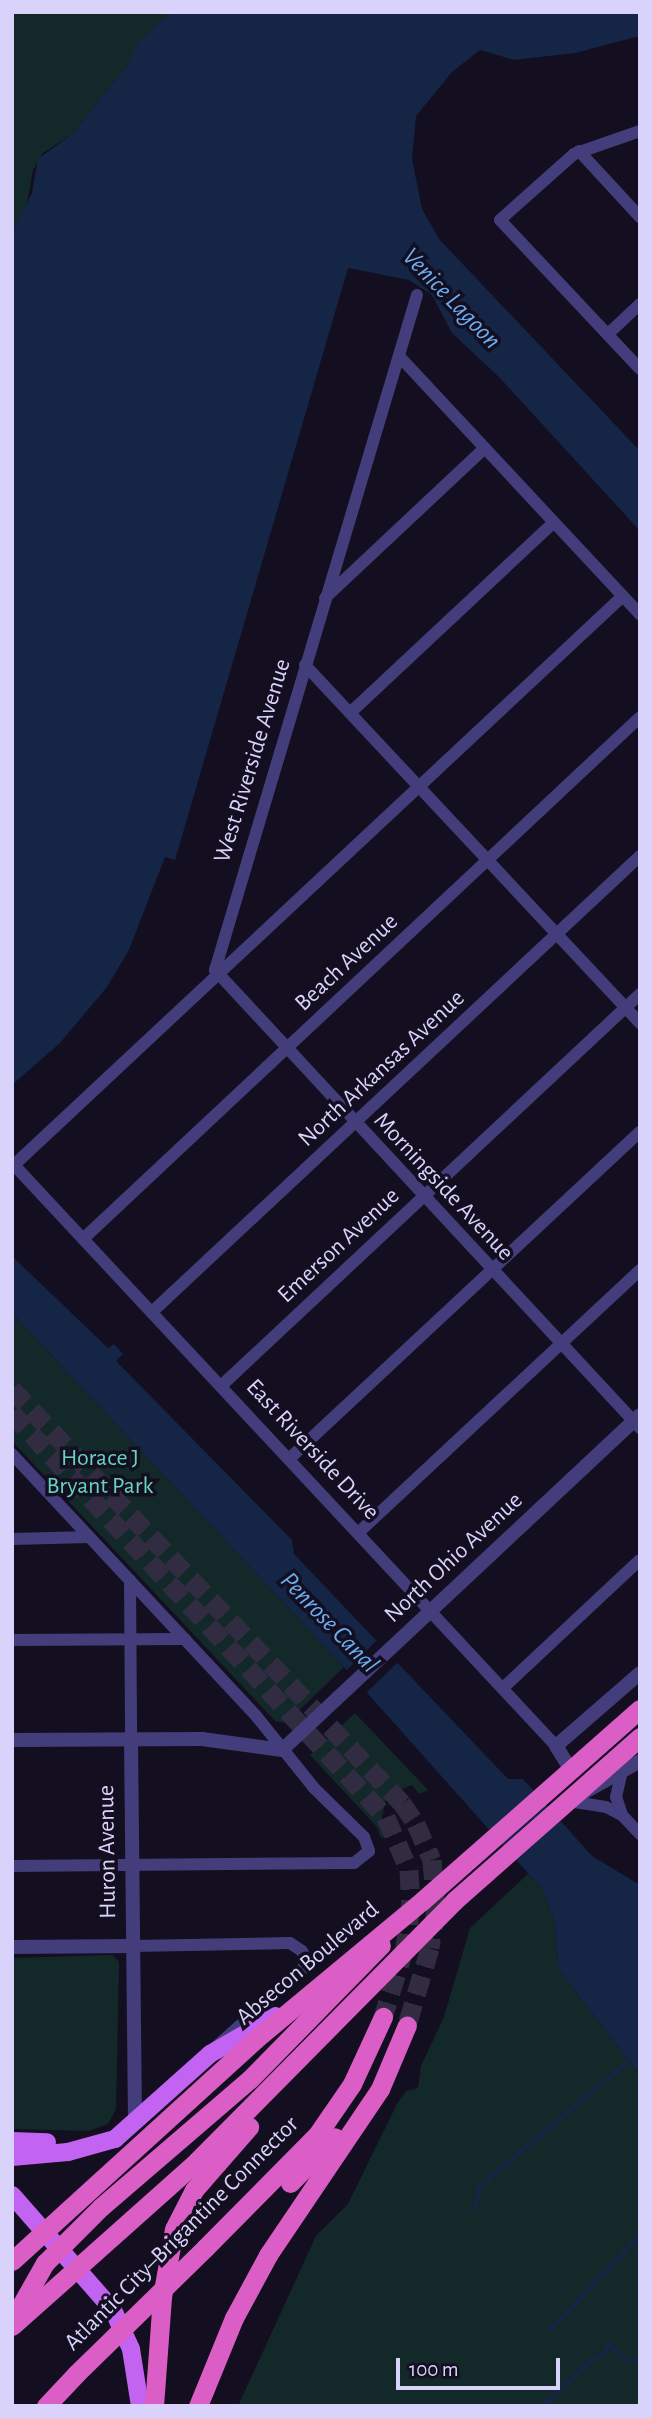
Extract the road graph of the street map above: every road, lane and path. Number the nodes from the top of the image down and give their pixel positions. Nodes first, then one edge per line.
1 (640, 131) edge
2 (579, 151) junction
3 (640, 217) edge
4 (417, 295) dead end
5 (640, 304) edge
6 (608, 334) junction
7 (399, 356) junction
8 (640, 369) edge
9 (485, 448) junction
10 (554, 522) junction
11 (623, 596) junction
12 (325, 598) junction
13 (640, 614) edge
14 (304, 665) junction
15 (351, 713) junction
16 (640, 717) edge
17 (418, 787) junction
18 (640, 856) edge
19 (487, 860) junction
20 (556, 933) junction
21 (217, 974) junction
22 (640, 994) edge
23 (625, 1007) junction
24 (640, 1023) edge
25 (285, 1049) junction
26 (354, 1123) junction
27 (640, 1132) edge
28 (423, 1196) junction
29 (83, 1239) junction
30 (492, 1270) junction
31 (640, 1270) edge
32 (152, 1312) junction
33 (560, 1344) junction
34 (221, 1386) junction
35 (638, 1421) edge
36 (12, 1454) edge
37 (289, 1459) junction
38 (358, 1533) junction
39 (89, 1536) junction
40 (12, 1539) edge
41 (640, 1560) edge
42 (130, 1580) junction
43 (431, 1610) junction
44 (131, 1639) junction
45 (185, 1639) junction
46 (12, 1640) edge
47 (640, 1673) edge
48 (503, 1688) junction
49 (640, 1709) edge
50 (640, 1737) edge
51 (131, 1739) junction
52 (12, 1740) edge
53 (556, 1746) junction
54 (282, 1750) junction
55 (640, 1761) edge
56 (622, 1772) junction
57 (563, 1776) junction
58 (568, 1801) junction
59 (622, 1815) junction
60 (640, 1834) edge
61 (132, 1864) junction
62 (12, 1866) edge
63 (422, 1901) junction
64 (133, 1946) junction
65 (12, 1947) edge
66 (292, 2008) junction
67 (383, 2017) tunnel mouth
68 (407, 2025) tunnel mouth
69 (311, 2046) junction
70 (210, 2054) junction
71 (394, 2058) junction
72 (135, 2123) junction
73 (12, 2141) edge
74 (96, 2147) junction
75 (12, 2157) edge
76 (12, 2195) edge
77 (47, 2231) junction
78 (207, 2255) junction
79 (12, 2261) edge
80 (79, 2268) junction
81 (12, 2323) edge
82 (54, 2403) edge
83 (140, 2406) edge
84 (154, 2406) edge
85 (198, 2406) edge

1 - 2 street
2 - 3 street
2 - 6 street
4 - 7 street, West Riverside Avenue
5 - 6 street
6 - 8 street
7 - 9 street
7 - 12 street, West Riverside Avenue
9 - 10 street
9 - 12 street
10 - 11 street
10 - 15 street
11 - 13 street
11 - 17 street
12 - 14 street, West Riverside Avenue
14 - 15 street
14 - 21 street, West Riverside Avenue
15 - 17 street
16 - 19 street, Beach Avenue
17 - 19 street
17 - 21 street
18 - 20 street, North Arkansas Avenue
19 - 20 street
19 - 25 street, Beach Avenue
20 - 23 street
20 - 26 street, North Arkansas Avenue
21 - 25 street, Morningside Avenue
21 - 29 street, East Riverside Drive
22 - 23 street, Emerson Avenue
23 - 24 street
23 - 28 street, Emerson Avenue
25 - 26 street, Morningside Avenue
25 - 29 street, Beach Avenue
26 - 28 street, Morningside Avenue
26 - 32 street, North Arkansas Avenue
27 - 30 street
28 - 30 street, Morningside Avenue
28 - 34 street, Emerson Avenue
29 - 32 street, East Riverside Drive
30 - 33 street, Morningside Avenue
30 - 37 street
31 - 33 street
32 - 34 street, East Riverside Drive
33 - 35 street, Morningside Avenue
33 - 38 street
34 - 37 street, East Riverside Drive
35 - 43 street, North Ohio Avenue
36 - 39 street
37 - 38 street, East Riverside Drive
38 - 43 street, East Riverside Drive
39 - 40 street
39 - 42 street
41 - 48 street
42 - 44 street, Huron Avenue
42 - 45 street
43 - 48 street, East Riverside Drive
43 - 54 street, North Ohio Avenue
44 - 45 street
44 - 46 street
44 - 51 street, Huron Avenue
45 - 54 street
47 - 53 street
48 - 53 street, East Riverside Drive
49 - 57 highway, Absecon Boulevard
50 - 58 highway, Absecon Boulevard
51 - 52 street
51 - 54 street
51 - 61 street, Huron Avenue
53 - 57 street, East Riverside Drive
54 - 61 street
55 - 56 street, Absecon Boulevard
56 - 58 street, Absecon Boulevard
56 - 59 street
57 - 63 highway, Absecon Boulevard
58 - 59 street
58 - 69 highway, Absecon Boulevard
59 - 60 street
61 - 62 street
61 - 64 street, Huron Avenue
63 - 66 highway, Absecon Boulevard
63 - 81 highway, bridge
64 - 65 street
64 - 70 street, Absecon Boulevard
64 - 72 street, Huron Avenue
66 - 70 main road
66 - 77 highway, Absecon Boulevard
67 - 78 highway, Atlantic City–Brigantine Connector
68 - 71 highway
69 - 80 highway, Absecon Boulevard
69 - 84 highway
70 - 72 main road, Absecon Boulevard
71 - 78 highway
71 - 85 highway
72 - 74 main road, Absecon Boulevard
73 - 74 main road
74 - 75 main road, Absecon Boulevard
76 - 77 main road
77 - 79 highway, Absecon Boulevard
77 - 80 main road
78 - 82 highway
80 - 81 highway, Absecon Boulevard
80 - 83 main road

